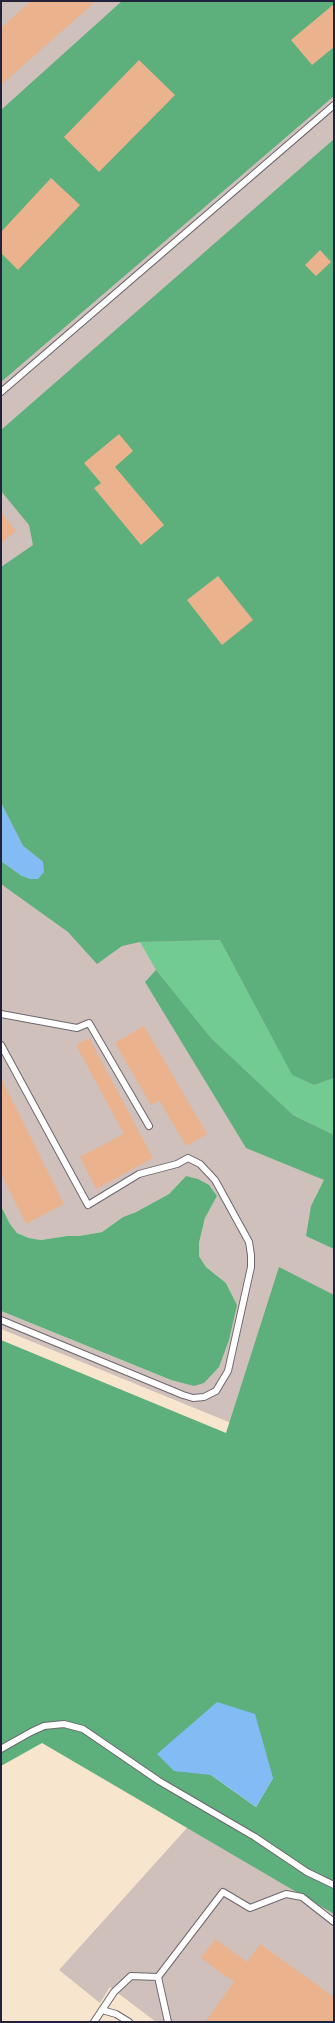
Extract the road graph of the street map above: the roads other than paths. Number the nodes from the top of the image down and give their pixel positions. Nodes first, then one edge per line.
1 (334, 106) edge
2 (1, 392) edge
3 (1, 1014) edge
4 (1, 1045) edge
5 (149, 1126) dead end
6 (1, 1320) edge
7 (1, 1748) edge
8 (334, 1885) edge
9 (334, 1922) edge
10 (158, 1976) junction
11 (102, 2010) junction
12 (94, 2022) edge
13 (129, 2022) edge
14 (168, 2022) edge

1 - 2 lane
3 - 5 lane
4 - 6 lane
7 - 8 lane
9 - 10 lane
10 - 11 lane
10 - 14 lane
11 - 12 lane
11 - 13 lane

